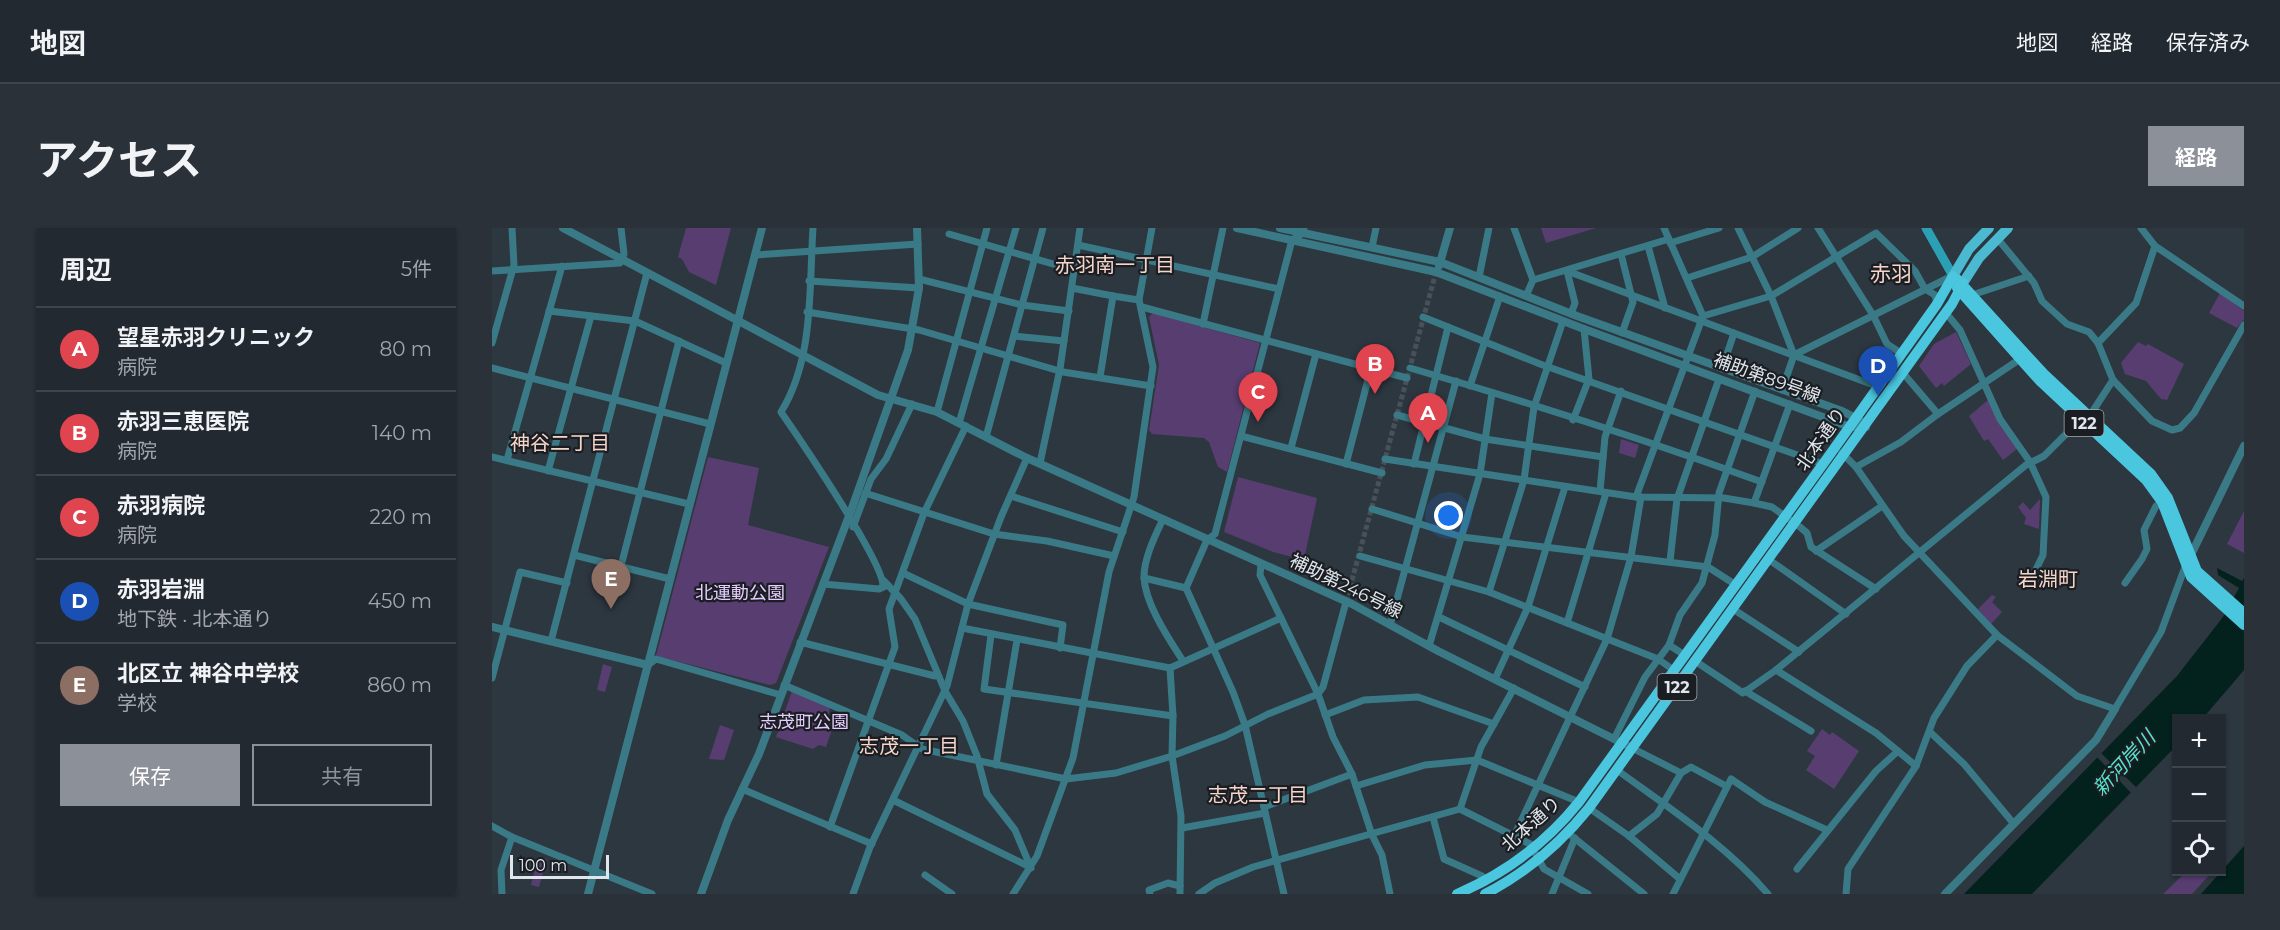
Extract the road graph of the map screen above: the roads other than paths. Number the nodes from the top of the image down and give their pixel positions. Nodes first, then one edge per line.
1 (512, 228) edge
2 (563, 228) edge
3 (621, 228) edge
4 (762, 228) edge
5 (813, 228) edge
6 (917, 228) edge
7 (987, 228) edge
8 (1016, 228) edge
9 (1043, 228) edge
10 (1080, 228) edge
11 (1152, 228) edge
12 (1224, 228) edge
13 (1237, 228) edge
14 (1280, 228) edge
15 (1377, 228) edge
16 (1450, 228) edge
17 (1490, 228) edge
18 (1514, 228) edge
19 (1664, 228) edge
20 (1719, 228) edge
21 (1738, 228) edge
22 (1798, 228) edge
23 (1818, 228) edge
24 (1926, 228) edge
25 (1989, 228) edge
26 (2008, 228) edge
27 (2141, 228) edge
28 (1304, 230) edge
29 (949, 234) dead end
30 (1997, 238) junction
31 (1292, 240) junction
32 (1669, 241) junction
33 (918, 244) junction
34 (982, 245) junction
35 (1078, 245) junction
36 (1648, 246) junction
37 (2155, 246) junction
38 (1372, 247) junction
39 (811, 250) junction
40 (1009, 253) junction
41 (1622, 254) junction
42 (755, 255) junction
43 (1752, 257) junction
44 (1837, 257) junction
45 (623, 260) junction
46 (1035, 260) junction
47 (1146, 260) junction
48 (1440, 262) junction
49 (562, 266) junction
50 (514, 269) junction
51 (1074, 270) junction
52 (492, 271) edge
53 (1566, 271) junction
54 (1436, 272) junction
55 (647, 273) junction
56 (1213, 275) junction
57 (1953, 276) junction
58 (2029, 276) junction
59 (1479, 277) junction
60 (1687, 278) junction
61 (1533, 280) junction
62 (809, 281) junction
63 (919, 284) junction
64 (1072, 288) junction
65 (1960, 288) junction
66 (1279, 289) junction
67 (1924, 289) junction
68 (969, 292) junction
69 (1972, 295) junction
70 (1113, 296) junction
71 (1500, 296) junction
72 (1526, 296) junction
73 (1632, 296) junction
74 (1771, 296) junction
75 (994, 299) junction
76 (1139, 300) junction
77 (1937, 304) junction
78 (1022, 305) junction
79 (2244, 306) edge
80 (1142, 308) junction
81 (1665, 308) junction
82 (549, 311) junction
83 (1069, 311) junction
84 (807, 312) junction
85 (1946, 313) junction
86 (1570, 314) junction
87 (1874, 315) junction
88 (591, 316) junction
89 (1423, 317) dead end
90 (1701, 319) junction
91 (635, 321) junction
92 (737, 321) junction
93 (1563, 321) junction
94 (1203, 324) junction
95 (2244, 325) edge
96 (1448, 327) junction
97 (913, 329) junction
98 (1584, 329) junction
99 (1622, 333) junction
100 (1734, 333) junction
101 (1014, 336) junction
102 (956, 340) junction
103 (1265, 340) junction
104 (679, 341) junction
105 (1064, 341) junction
106 (1485, 341) junction
107 (492, 343) edge
108 (2098, 343) junction
109 (982, 347) junction
110 (1316, 354) junction
111 (1902, 354) junction
112 (1008, 355) junction
113 (1794, 355) junction
114 (803, 356) junction
115 (2023, 357) junction
116 (1685, 361) junction
117 (726, 363) junction
118 (1546, 364) junction
119 (492, 368) edge
120 (1371, 368) junction
121 (1410, 368) dead end
122 (1060, 369) junction
123 (1722, 369) junction
124 (1903, 373) junction
125 (1436, 375) junction
126 (530, 377) junction
127 (1100, 377) junction
128 (1407, 378) dead end
129 (1589, 379) junction
130 (1719, 379) junction
131 (2113, 380) junction
132 (1456, 381) junction
133 (1985, 384) junction
134 (1150, 386) junction
135 (1470, 386) junction
136 (1879, 387) junction
137 (571, 388) junction
138 (1782, 390) junction
139 (1621, 391) junction
140 (1755, 391) junction
141 (1492, 393) junction
142 (614, 398) junction
143 (891, 399) junction
144 (912, 404) junction
145 (1790, 404) junction
146 (1534, 407) junction
147 (1668, 408) junction
148 (661, 411) junction
149 (937, 412) junction
150 (1938, 414) junction
151 (1397, 415) dead end
152 (1857, 417) junction
153 (2085, 417) junction
154 (1574, 420) junction
155 (1705, 420) junction
156 (1424, 423) junction
157 (710, 424) junction
158 (962, 425) junction
159 (1850, 426) junction
160 (1866, 427) junction
161 (1443, 428) junction
162 (1607, 431) junction
163 (1740, 434) junction
164 (1241, 436) junction
165 (986, 437) junction
166 (1485, 439) junction
167 (1655, 444) junction
168 (1529, 446) junction
169 (1775, 446) junction
170 (2244, 446) edge
171 (1291, 448) junction
172 (1831, 453) junction
173 (1845, 456) junction
174 (492, 457) edge
175 (1603, 457) junction
176 (1691, 457) junction
177 (1027, 458) junction
178 (1385, 459) dead end
179 (507, 460) junction
180 (2030, 462) junction
181 (1040, 463) junction
182 (1346, 464) junction
183 (1414, 464) junction
184 (1824, 464) junction
185 (1432, 467) junction
186 (1856, 467) junction
187 (1727, 470) junction
188 (548, 471) junction
189 (1382, 473) dead end
190 (1480, 474) junction
191 (1524, 480) junction
192 (593, 481) junction
193 (1762, 482) junction
194 (1565, 486) junction
195 (639, 492) junction
196 (1603, 492) junction
197 (865, 493) junction
198 (1011, 496) junction
199 (1638, 497) junction
200 (1677, 499) junction
201 (1718, 499) junction
202 (2165, 500) junction
203 (1754, 503) junction
204 (689, 504) junction
205 (1132, 505) junction
206 (1882, 506) junction
207 (1372, 509) dead end
208 (924, 513) junction
209 (848, 518) junction
210 (1163, 519) junction
211 (1790, 520) junction
212 (1417, 523) junction
213 (854, 526) junction
214 (1123, 532) junction
215 (994, 534) junction
216 (1462, 537) junction
217 (1207, 540) junction
218 (1505, 542) junction
219 (1546, 546) junction
220 (1588, 551) junction
221 (1816, 551) junction
222 (1920, 552) junction
223 (574, 555) junction
224 (1114, 556) junction
225 (1360, 556) dead end
226 (1631, 557) junction
227 (1768, 559) junction
228 (1670, 561) junction
229 (2187, 562) junction
230 (1261, 564) junction
231 (621, 566) junction
232 (1708, 567) junction
233 (1406, 568) junction
234 (903, 573) junction
235 (1144, 578) junction
236 (670, 579) junction
237 (1450, 579) junction
238 (567, 583) junction
239 (2125, 583) dead end
240 (823, 584) junction
241 (885, 584) junction
242 (2029, 584) dead end
243 (1736, 585) junction
244 (1186, 588) junction
245 (1876, 589) junction
246 (1489, 592) junction
247 (896, 593) junction
248 (1346, 602) junction
249 (968, 604) junction
250 (1528, 608) junction
251 (1733, 609) junction
252 (1846, 614) junction
253 (1439, 617) junction
254 (1281, 618) junction
255 (2242, 620) edge
256 (1567, 623) junction
257 (1390, 625) junction
258 (492, 627) edge
259 (963, 628) junction
260 (505, 630) junction
261 (991, 635) junction
262 (1997, 635) junction
263 (1607, 639) junction
264 (1017, 640) junction
265 (551, 641) junction
266 (800, 642) junction
267 (1668, 645) junction
268 (1429, 646) junction
269 (1213, 647) junction
270 (1060, 648) junction
271 (1508, 651) junction
272 (1799, 652) junction
273 (1092, 654) junction
274 (1658, 659) junction
275 (1690, 659) junction
276 (1183, 661) junction
277 (889, 664) junction
278 (648, 665) junction
279 (1170, 668) junction
280 (1676, 670) junction
281 (1776, 670) junction
282 (938, 675) junction
283 (492, 678) edge
284 (1495, 680) junction
285 (784, 685) junction
286 (1585, 687) junction
287 (1514, 688) junction
288 (945, 691) junction
289 (1745, 691) junction
290 (1009, 693) junction
291 (1318, 694) junction
292 (781, 695) junction
293 (1083, 703) junction
294 (2115, 710) junction
295 (1325, 715) junction
296 (1173, 716) junction
297 (1572, 716) junction
298 (868, 721) junction
299 (1494, 724) junction
300 (1245, 725) junction
301 (1811, 731) dead end
302 (1930, 732) junction
303 (1623, 742) junction
304 (918, 746) junction
305 (1898, 751) junction
306 (1172, 756) junction
307 (1476, 760) junction
308 (978, 761) junction
309 (996, 765) junction
310 (1916, 766) junction
311 (1617, 770) junction
312 (1681, 773) junction
313 (1352, 774) junction
314 (1066, 779) junction
315 (1539, 784) junction
316 (1356, 786) junction
317 (1726, 786) junction
318 (742, 789) junction
319 (893, 800) junction
320 (1662, 803) junction
321 (1584, 805) junction
322 (1265, 810) junction
323 (1460, 810) junction
324 (1433, 817) junction
325 (2014, 824) junction
326 (492, 826) edge
327 (830, 827) junction
328 (1182, 828) junction
329 (1827, 830) junction
330 (1702, 833) junction
331 (1372, 835) junction
332 (1514, 836) junction
333 (1572, 836) junction
334 (1629, 836) junction
335 (512, 837) junction
336 (872, 844) junction
337 (1535, 855) junction
338 (1277, 862) junction
339 (1031, 868) junction
340 (1797, 868) dead end
341 (594, 872) junction
342 (925, 875) dead end
343 (1560, 878) junction
344 (1680, 879) junction
345 (1485, 882) junction
346 (1180, 890) edge
347 (941, 891) edge
348 (502, 894) edge
349 (588, 894) edge
350 (652, 894) edge
351 (701, 894) edge
352 (853, 894) edge
353 (952, 894) edge
354 (1014, 894) edge
355 (1150, 894) edge
356 (1199, 894) edge
357 (1284, 894) edge
358 (1390, 894) edge
359 (1457, 894) edge
360 (1485, 894) edge
361 (1552, 894) edge
362 (1588, 894) edge
363 (1644, 894) edge
364 (1673, 894) edge
365 (1768, 894) edge
366 (1846, 894) edge
367 (1945, 894) edge

1 - 50 street
2 - 45 street, 補助第246号線
3 - 45 street
4 - 42 street
5 - 39 street
6 - 33 street
7 - 34 street
8 - 40 street
9 - 46 street
10 - 35 street
11 - 47 street
12 - 56 street
13 - 31 street, 補助第89号線
14 - 28 street, 補助第89号線
15 - 38 street
16 - 48 street
17 - 59 street
18 - 61 street
19 - 32 street
20 - 32 street
21 - 43 street
22 - 43 street
23 - 44 street
24 - 57 main road
25 - 57 main road
26 - 30 main road
27 - 37 street
28 - 31 street
28 - 38 street, 補助第89号線
29 - 34 street
30 - 58 street
30 - 65 main road
31 - 54 street, 補助第89号線
31 - 66 street
32 - 36 street
32 - 60 street
33 - 39 street
33 - 63 street
34 - 40 street
34 - 68 street
35 - 47 street
35 - 51 street
36 - 41 street
36 - 81 street
37 - 79 street
37 - 108 street
38 - 48 street, 補助第89号線
39 - 42 street
39 - 62 street
40 - 46 street
40 - 75 street
41 - 53 street
41 - 73 street
42 - 92 street
43 - 60 street
43 - 74 street
44 - 67 street
44 - 74 street
44 - 87 street
45 - 49 street
45 - 55 street, 補助第246号線
46 - 51 street
46 - 78 street
47 - 56 street
47 - 76 street
48 - 54 street
48 - 59 street, 補助第89号線
49 - 50 street
49 - 82 street
50 - 52 street
50 - 107 street
51 - 64 street
53 - 61 street
53 - 73 street
53 - 86 street
54 - 71 street, 補助第89号線
55 - 91 street
55 - 92 street, 補助第246号線
56 - 66 street
56 - 94 street
57 - 65 highway, 122
57 - 67 street
57 - 77 highway, 北本通り / 122
58 - 69 street
58 - 108 street
59 - 72 street, 補助第89号線
60 - 90 street
61 - 72 street
62 - 63 street
62 - 84 street
63 - 68 street
63 - 97 street
64 - 70 street
64 - 83 street
65 - 69 highway, 122
65 - 85 highway, 北本通り / 122
65 - 115 highway, 122
66 - 103 street
67 - 77 street
67 - 87 street
68 - 75 street
68 - 102 street
69 - 115 highway, 122
70 - 76 street
70 - 127 street
71 - 93 street, 補助第89号線
71 - 106 street
72 - 86 street, 補助第89号線
73 - 81 street
73 - 99 street
74 - 90 street
74 - 113 street
75 - 78 street
75 - 109 street
76 - 80 street
77 - 111 highway, 北本通り / 122
78 - 83 street
78 - 101 street
80 - 94 street
80 - 134 street
81 - 90 street
82 - 88 street
82 - 126 street
83 - 105 street
84 - 97 street
84 - 114 street
85 - 124 highway, 北本通り / 122
85 - 133 street
86 - 99 street, 補助第89号線
87 - 111 street
87 - 113 street
88 - 91 street
88 - 137 street
89 - 96 street
90 - 100 street
90 - 116 street
91 - 104 street
91 - 142 street
92 - 114 street, 補助第246号線
92 - 117 street
93 - 98 street, 補助第89号線
93 - 118 street
94 - 103 street
95 - 131 street
96 - 106 street
96 - 125 street
97 - 102 street
97 - 143 street
98 - 116 street, 補助第89号線
98 - 129 street
99 - 116 street, 補助第89号線
100 - 113 street
100 - 123 street
101 - 105 street
101 - 112 street
102 - 109 street
102 - 149 street
103 - 110 street
103 - 164 street
104 - 117 street
104 - 148 street
105 - 122 street
106 - 118 street
106 - 135 street
108 - 131 street
109 - 112 street
109 - 158 street
110 - 120 street
110 - 171 street
111 - 136 highway, 北本通り / 122
112 - 122 street
112 - 165 street
113 - 136 street
113 - 138 street
114 - 143 street, 補助第246号線
114 - 209 street
115 - 133 street
115 - 153 highway, 122
116 - 123 street, 補助第89号線
116 - 130 street, 補助第89号線
116 - 147 street
117 - 157 street
118 - 129 street
118 - 146 street
119 - 126 street
120 - 128 street
120 - 182 street
121 - 125 street
122 - 127 street
122 - 181 street
123 - 138 street, 補助第89号線
124 - 150 street
124 - 160 highway, 北本通り / 122
125 - 132 street
125 - 156 street
126 - 137 street
126 - 179 street
127 - 134 street
129 - 139 street
129 - 154 street
130 - 140 street, 補助第89号線
130 - 155 street
131 - 153 street
132 - 135 street
132 - 161 street
133 - 150 street
133 - 180 street
134 - 205 street
135 - 141 street
136 - 152 highway, 北本通り / 122
137 - 142 street
137 - 188 street
138 - 152 street, 補助第89号線
139 - 147 street
139 - 162 street
140 - 145 street, 補助第89号線
140 - 163 street
141 - 146 street
141 - 166 street
142 - 148 street
142 - 192 street
143 - 144 street, 補助第246号線
143 - 209 street
144 - 149 street, 補助第246号線
144 - 197 street
145 - 159 street, 補助第89号線
145 - 169 street
146 - 154 street
146 - 168 street
147 - 155 street
147 - 167 street
148 - 157 street
148 - 195 street
149 - 158 street, 補助第246号線
150 - 186 street
151 - 156 street
152 - 159 highway, 北本通り / 122
152 - 160 street, 補助第89号線
153 - 180 street
153 - 202 highway, 122
154 - 162 street
155 - 163 street
155 - 176 street
156 - 161 street
156 - 183 street
157 - 204 street
158 - 165 street, 補助第246号線
158 - 208 street
159 - 160 street, 補助第89号線
159 - 172 highway, 北本通り / 122
160 - 173 highway, 北本通り / 122
161 - 166 street
161 - 185 street
162 - 167 street
162 - 175 street
163 - 169 street
163 - 187 street
164 - 171 street
164 - 217 street
165 - 177 street, 補助第246号線
166 - 168 street
166 - 190 street
167 - 176 street
167 - 199 street
168 - 175 street
168 - 191 street
169 - 184 street
169 - 193 street
170 - 229 street
171 - 182 street
172 - 173 street
172 - 184 highway, 北本通り / 122
173 - 186 street
173 - 211 highway, 北本通り / 122
174 - 179 street
175 - 196 street
176 - 187 street
176 - 200 street
177 - 181 street, 補助第246号線
177 - 198 street
178 - 183 street
179 - 188 street
180 - 222 street
180 - 242 street
181 - 205 street, 補助第246号線
182 - 189 street
183 - 185 street
184 - 211 highway, 北本通り / 122
185 - 190 street
185 - 212 street
186 - 206 street
187 - 193 street
187 - 201 street
188 - 192 street
190 - 191 street
190 - 216 street
191 - 194 street
191 - 218 street
192 - 195 street
192 - 223 street
193 - 203 street
194 - 196 street
194 - 219 street
195 - 204 street
195 - 231 street
196 - 199 street
196 - 220 street
197 - 208 street
197 - 213 street
198 - 214 street
198 - 215 street
199 - 200 street
199 - 226 street
200 - 201 street
200 - 228 street
201 - 203 street
201 - 232 street
202 - 229 highway, 122
202 - 239 street
203 - 211 street
204 - 236 street
205 - 210 street, 補助第246号線
205 - 214 street
206 - 221 street
206 - 222 street
207 - 212 street
208 - 215 street
208 - 234 street
209 - 213 street
209 - 240 street
210 - 217 street, 補助第246号線
210 - 235 street
211 - 221 street
211 - 227 highway, 北本通り / 122
211 - 243 highway, 北本通り / 122
212 - 216 street
212 - 233 street
213 - 241 street
214 - 224 street
215 - 224 street
215 - 249 street
216 - 218 street
216 - 237 street
217 - 230 street, 補助第246号線
217 - 244 street
218 - 219 street
218 - 246 street
219 - 220 street
219 - 250 street
220 - 226 street
220 - 256 street
221 - 245 street
222 - 245 street
222 - 262 street
223 - 231 street
223 - 238 street
224 - 273 street
225 - 233 street
226 - 228 street
226 - 263 street
227 - 251 highway, 北本通り / 122
227 - 252 street
228 - 232 street
229 - 255 highway, 122
229 - 294 street
230 - 248 street, 補助第246号線
230 - 254 street
231 - 236 street
232 - 243 street
232 - 267 street
233 - 237 street
233 - 257 street
234 - 247 street
234 - 249 street
235 - 244 street
235 - 276 street
236 - 278 street
237 - 246 street
237 - 253 street
238 - 260 street
238 - 265 street
240 - 241 street
240 - 266 street
241 - 247 street
243 - 275 highway, 北本通り / 122
244 - 269 street
245 - 252 street
246 - 250 street
247 - 277 street
247 - 282 street
248 - 257 street, 補助第246号線
248 - 291 street
249 - 259 street
249 - 270 street
250 - 256 street
250 - 271 street
251 - 272 street
251 - 275 highway, 北本通り / 122
252 - 272 street
253 - 268 street
253 - 271 street
254 - 269 street
254 - 291 street
256 - 263 street
257 - 268 street, 補助第246号線
258 - 260 street
259 - 261 street
259 - 288 street
260 - 265 street
260 - 283 street
261 - 264 street
261 - 290 street
262 - 294 street
262 - 302 street
263 - 274 street
263 - 286 street
264 - 270 street
264 - 290 street
265 - 278 street
266 - 277 street
266 - 285 street
267 - 274 street
267 - 275 street
268 - 284 street, 補助第246号線
269 - 276 street
269 - 300 street
270 - 273 street
271 - 284 street
271 - 286 street
272 - 281 street
273 - 279 street
273 - 293 street
274 - 280 street
274 - 303 street
275 - 280 highway, 北本通り / 122
275 - 289 street
275 - 303 highway, 北本通り / 122
276 - 279 street
277 - 282 street
277 - 298 street
278 - 292 street
278 - 341 street
279 - 296 street
280 - 303 highway, 北本通り / 122
281 - 289 street
281 - 305 street
282 - 288 street
284 - 287 street, 補助第246号線
285 - 292 street
285 - 298 street
286 - 297 street
287 - 297 street, 補助第246号線
287 - 299 street
288 - 304 street
288 - 308 street
289 - 301 street
290 - 293 street
290 - 309 street
291 - 295 street
291 - 300 street
292 - 318 street
293 - 296 street
293 - 314 street
294 - 325 street
295 - 299 street
295 - 313 street
296 - 306 street
297 - 303 street, 補助第246号線
297 - 315 street
298 - 304 street
298 - 327 street
299 - 307 street
300 - 306 street
300 - 322 street
302 - 310 street
302 - 325 street
303 - 311 highway, 北本通り / 122
303 - 312 street
303 - 321 highway, 北本通り / 122
304 - 308 street
304 - 319 street
305 - 310 street
305 - 329 street
306 - 314 street
306 - 328 street
307 - 315 street
307 - 316 street
307 - 323 street
308 - 309 street
308 - 339 street
309 - 314 street
310 - 366 street
311 - 320 street
311 - 321 highway, 北本通り / 122
312 - 317 street
312 - 320 street
313 - 316 street
313 - 322 street
314 - 339 street
315 - 321 street
315 - 332 street
316 - 331 street
317 - 329 street
317 - 330 street
318 - 327 street
318 - 351 street
319 - 336 street
319 - 339 street
320 - 330 street
320 - 334 street
321 - 333 highway, 北本通り / 122
321 - 334 street
321 - 337 highway, 北本通り / 122
322 - 328 street
322 - 338 street
323 - 324 street
323 - 332 street
324 - 331 street
324 - 345 street
325 - 367 street
326 - 335 street
327 - 336 street
328 - 346 street
329 - 340 street
330 - 344 street
330 - 365 street
331 - 338 street
331 - 358 street
332 - 337 street
333 - 337 highway, 北本通り / 122
333 - 343 street
333 - 363 street
334 - 344 street
335 - 341 street
335 - 348 street
336 - 352 street
337 - 343 street
337 - 345 highway, 北本通り / 122
337 - 360 highway, 北本通り / 122
338 - 356 street
338 - 357 street
339 - 354 street
341 - 349 street
341 - 350 street
342 - 347 street
343 - 361 street
343 - 362 street
344 - 364 street
345 - 359 highway, 北本通り / 122
346 - 355 street
347 - 353 street

